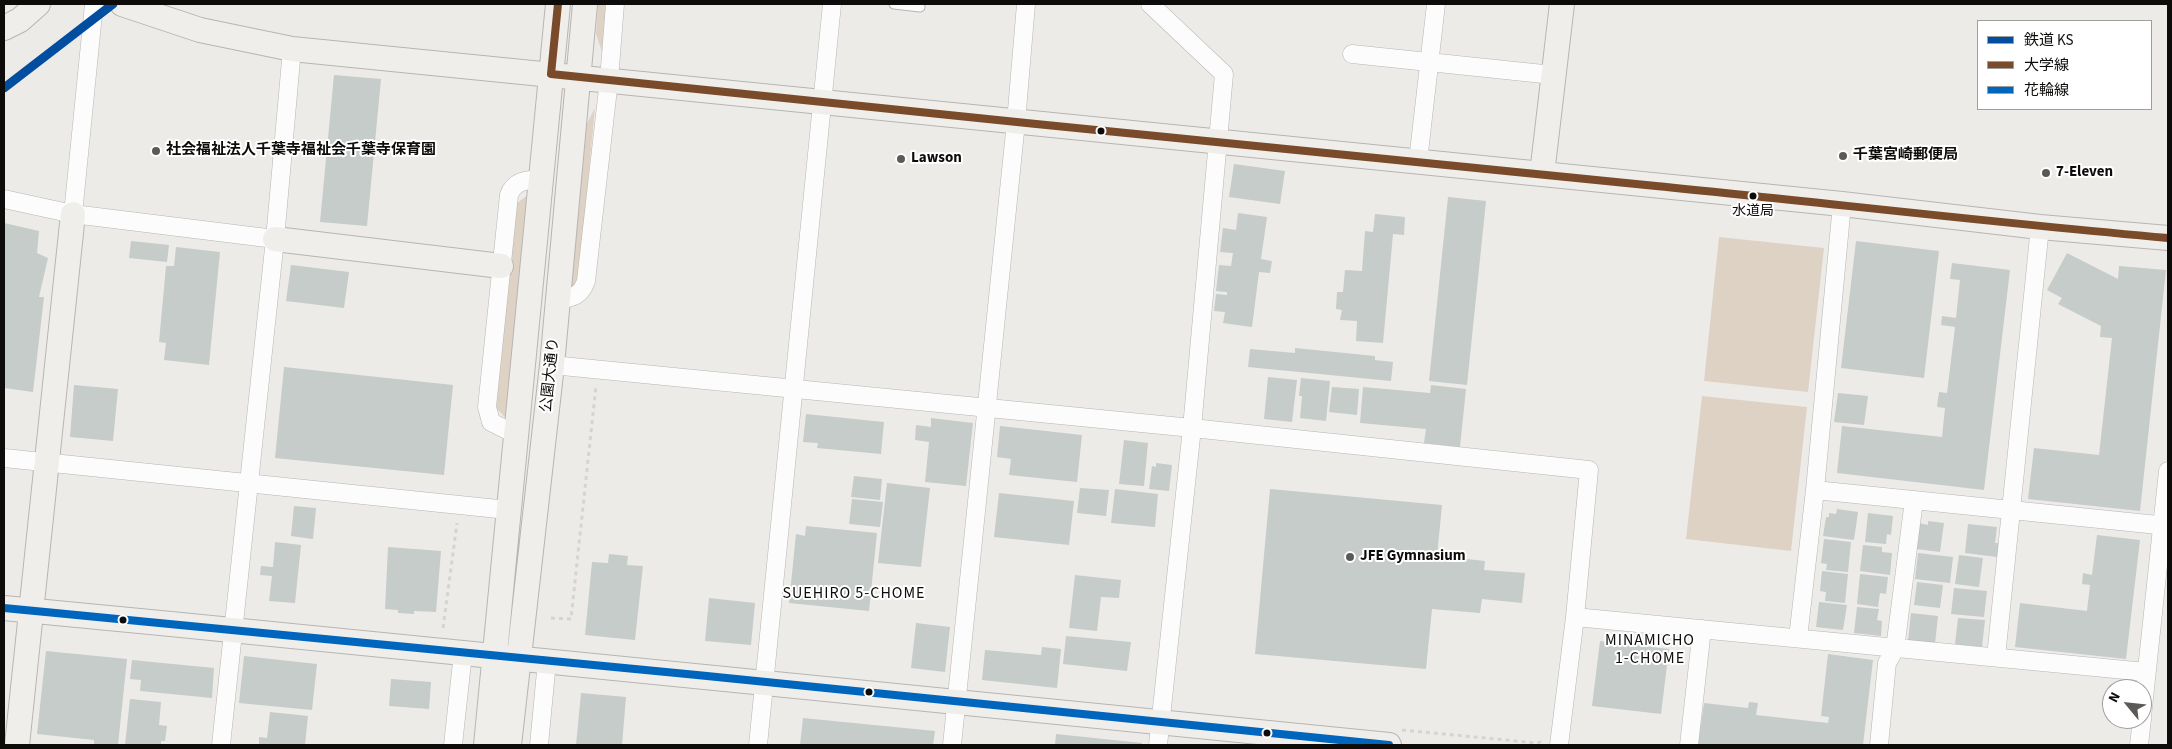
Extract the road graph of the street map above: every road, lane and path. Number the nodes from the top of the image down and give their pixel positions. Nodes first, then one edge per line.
1 (38, 4) edge
2 (94, 4) edge
3 (122, 4) edge
4 (558, 4) edge
5 (586, 4) edge
6 (615, 4) edge
7 (832, 4) edge
8 (894, 4) edge
9 (1026, 4) edge
10 (1150, 4) edge
11 (1436, 4) edge
12 (1562, 4) edge
13 (920, 7) dead end
14 (4, 28) edge
15 (292, 49) junction
16 (1352, 54) dead end
17 (1430, 63) junction
18 (551, 74) junction
19 (1553, 74) junction
20 (580, 77) junction
21 (609, 80) junction
22 (822, 103) junction
23 (1016, 122) junction
24 (1218, 142) junction
25 (1418, 162) junction
26 (1542, 174) junction
27 (539, 179) junction
28 (4, 198) edge
29 (1842, 204) junction
30 (73, 214) junction
31 (2040, 227) junction
32 (2168, 238) edge
33 (275, 239) junction
34 (501, 266) junction
35 (559, 300) junction
36 (552, 365) junction
37 (596, 386) dead end
38 (795, 390) junction
39 (986, 409) junction
40 (1192, 428) junction
41 (515, 434) junction
42 (4, 458) edge
43 (46, 463) junction
44 (2168, 471) edge
45 (248, 483) junction
46 (1815, 490) junction
47 (1914, 500) junction
48 (508, 510) junction
49 (2011, 510) junction
50 (466, 524) dead end
51 (2165, 526) edge
52 (4, 608) edge
53 (31, 610) junction
54 (1575, 617) junction
55 (551, 618) dead end
56 (442, 628) dead end
57 (1702, 629) junction
58 (234, 630) junction
59 (1798, 638) junction
60 (1895, 649) junction
61 (463, 653) junction
62 (494, 655) junction
63 (1996, 657) junction
64 (518, 658) junction
65 (547, 661) junction
66 (2146, 672) junction
67 (2145, 679) edge
68 (765, 680) junction
69 (957, 700) junction
70 (1160, 721) junction
71 (2141, 729) edge
72 (1252, 738) edge
73 (17, 745) edge
74 (221, 745) edge
75 (453, 745) edge
76 (486, 745) edge
77 (509, 745) edge
78 (539, 745) edge
79 (758, 745) edge
80 (952, 745) edge
81 (1158, 745) edge
82 (1389, 745) edge
83 (1559, 745) edge
84 (1689, 745) edge
85 (1879, 745) edge
86 (2139, 745) edge

1 - 14 street
2 - 30 street
3 - 15 street
4 - 18 street, 公園大通り
5 - 20 street, 公園大通り
6 - 21 street
7 - 22 street
8 - 13 lane
9 - 23 street
10 - 24 street
11 - 17 street
12 - 19 street
15 - 18 street
15 - 33 street
16 - 17 street
17 - 19 street
17 - 25 street
18 - 20 street
18 - 27 street, 公園大通り
19 - 26 street
20 - 21 street
20 - 35 street, 公園大通り
21 - 22 street
21 - 35 street
22 - 23 street
22 - 38 street
23 - 24 street
23 - 39 street
24 - 25 street
24 - 40 street
25 - 26 street
26 - 29 street
27 - 34 street
27 - 41 street, 公園大通り
28 - 30 street
29 - 31 street
29 - 46 street
30 - 33 street
30 - 43 street
31 - 32 street
31 - 49 street
33 - 34 street
33 - 45 street
34 - 41 street
35 - 36 street, 公園大通り
36 - 38 street
36 - 64 street, 公園大通り
37 - 55 path
38 - 39 street
38 - 68 street
39 - 40 street
39 - 69 street
40 - 54 street
40 - 70 street
41 - 48 street, 公園大通り
42 - 43 street
43 - 45 street
43 - 53 street
44 - 51 street
45 - 48 street
45 - 58 street
46 - 47 street
46 - 59 street
47 - 49 street
47 - 60 street
48 - 62 street, 公園大通り
49 - 51 street
49 - 63 street
50 - 56 path
51 - 66 street
52 - 53 street
53 - 58 street
53 - 73 street
54 - 57 street
54 - 83 street
57 - 59 street
57 - 84 street
58 - 61 street
58 - 74 street
59 - 60 street
60 - 63 street
60 - 85 street
61 - 62 street
61 - 75 street
62 - 64 street
62 - 76 street, 公園大通り
63 - 66 street
64 - 65 street
64 - 77 street, 公園大通り
65 - 68 street
65 - 78 street
66 - 67 street
68 - 69 street
68 - 79 street
69 - 70 street
69 - 80 street
70 - 72 street
70 - 81 street
71 - 86 street
72 - 82 street

